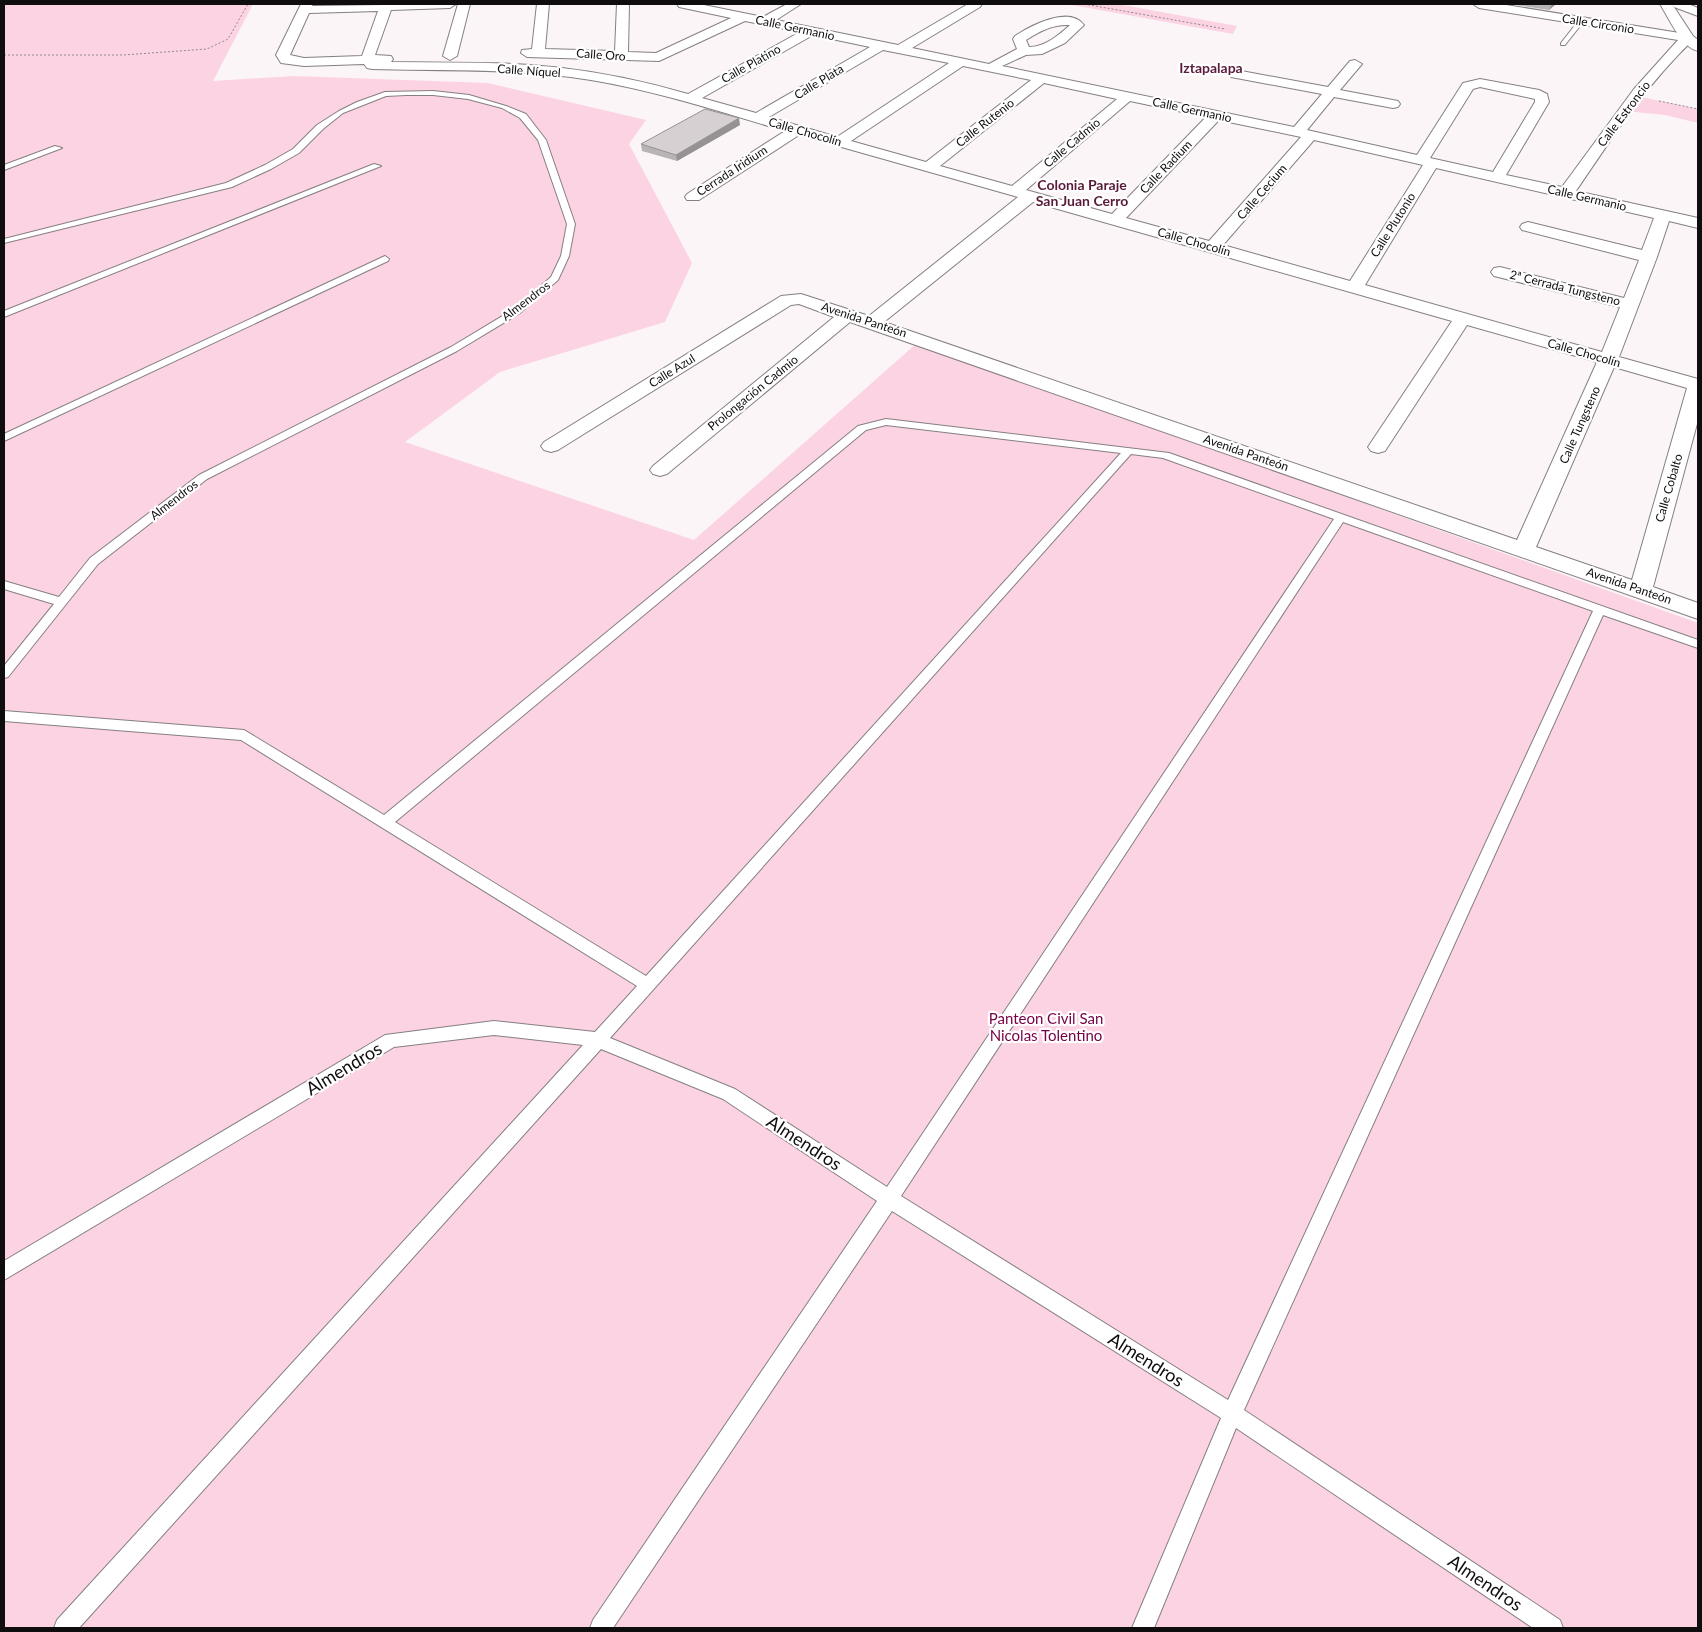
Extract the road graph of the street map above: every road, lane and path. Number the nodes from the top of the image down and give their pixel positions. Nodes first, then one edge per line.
1 (248, 4) edge
2 (450, 4) edge
3 (464, 4) edge
4 (543, 4) edge
5 (623, 4) edge
6 (683, 4) edge
7 (795, 4) edge
8 (976, 4) edge
9 (1084, 4) edge
10 (1114, 4) edge
11 (1479, 4) edge
12 (1666, 4) edge
13 (1678, 4) edge
14 (369, 5) edge
15 (386, 6) junction
16 (306, 7) edge
17 (714, 7) edge
18 (1107, 8) junction
19 (1698, 12) edge
20 (743, 17) junction
21 (765, 21) junction
22 (1581, 21) junction
23 (1225, 29) dead end
24 (811, 31) junction
25 (1693, 43) edge
26 (1563, 44) dead end
27 (880, 46) junction
28 (898, 50) junction
29 (1024, 51) dead end
30 (538, 53) junction
31 (496, 54) dead end
32 (514, 54) dead end
33 (622, 55) junction
34 (4, 56) edge
35 (450, 56) junction
36 (367, 60) junction
37 (959, 63) junction
38 (1355, 64) dead end
39 (990, 70) junction
40 (1236, 74) dead end
41 (1040, 79) junction
42 (1331, 92) junction
43 (1128, 96) junction
44 (1637, 96) junction
45 (691, 98) junction
46 (1393, 104) dead end
47 (1698, 109) edge
48 (1216, 115) junction
49 (758, 118) junction
50 (797, 130) junction
51 (1304, 134) junction
52 (839, 142) junction
53 (58, 148) dead end
54 (1425, 163) junction
55 (377, 166) dead end
56 (929, 167) junction
57 (4, 168) edge
58 (1497, 178) junction
59 (1024, 193) junction
60 (1566, 193) junction
61 (693, 197) dead end
62 (1663, 215) junction
63 (1115, 220) junction
64 (1698, 224) edge
65 (1528, 227) dead end
66 (4, 241) edge
67 (1213, 247) junction
68 (1649, 257) junction
69 (385, 259) dead end
70 (1500, 272) dead end
71 (1356, 287) junction
72 (794, 298) joint
73 (1629, 304) junction
74 (4, 314) edge
75 (846, 316) junction
76 (1463, 318) junction
77 (873, 322) junction
78 (1609, 360) junction
79 (1698, 385) edge
80 (4, 438) edge
81 (550, 446) dead end
82 (1378, 447) dead end
83 (1128, 451) junction
84 (660, 470) dead end
85 (1340, 518) junction
86 (1524, 550) junction
87 (4, 585) edge
88 (1641, 590) junction
89 (62, 602) junction
90 (1600, 608) junction
91 (1698, 611) edge
92 (1698, 644) edge
93 (4, 674) edge
94 (4, 716) edge
95 (385, 822) junction
96 (648, 985) junction
97 (598, 1040) junction
98 (889, 1199) junction
99 (4, 1272) edge
100 (1232, 1414) junction
101 (65, 1628) edge
102 (601, 1628) edge
103 (1142, 1628) edge
104 (1552, 1628) edge

1 - 34 path
2 - 15 street
3 - 35 street
4 - 30 street
5 - 33 street
6 - 17 street, Calle Germanio
7 - 21 street
8 - 28 street
9 - 18 path
10 - 18 path
11 - 22 street, Calle Circonio
12 - 25 street
13 - 19 street
14 - 15 street
14 - 16 street
15 - 36 street
16 - 36 street, Calle Níquel
17 - 20 street, Calle Germanio
18 - 23 path
20 - 21 street, Calle Germanio
20 - 33 street, Calle Oro
21 - 24 street, Calle Germanio
22 - 25 street, Calle Circonio
22 - 26 lane
24 - 27 street, Calle Germanio
24 - 45 street, Calle Platino
25 - 44 street, Calle Estroncio
27 - 28 street, Calle Germanio
27 - 49 street, Calle Plata
28 - 37 street, Calle Germanio
29 - 39 street
30 - 32 street, Calle Oro
30 - 33 street, Calle Oro
31 - 35 street
35 - 36 street, Calle Níquel
36 - 45 street, Calle Níquel
37 - 39 street, Calle Germanio
37 - 52 street
38 - 42 street, Calle Cecium
39 - 41 street, Calle Germanio
40 - 42 street
41 - 43 street, Calle Germanio
41 - 56 street, Calle Rutenio
42 - 46 street
42 - 51 street, Calle Cecium
43 - 48 street, Calle Germanio
43 - 59 street, Calle Cadmio
44 - 47 path
44 - 60 street, Calle Estroncio
45 - 49 street, Calle Chocolín
48 - 51 street, Calle Germanio
48 - 63 street, Calle Radium
49 - 50 street, Calle Chocolín
50 - 52 street, Calle Chocolín
50 - 61 street, Cerrada Iridium
51 - 54 street, Calle Germanio
51 - 67 street, Calle Cecium
52 - 56 street, Calle Chocolín
53 - 57 lane
54 - 58 street, Calle Germanio
54 - 58 street, Calle Plutonio
54 - 71 street, Calle Plutonio
55 - 74 lane
56 - 59 street, Calle Chocolín
58 - 60 street, Calle Germanio
59 - 63 street, Calle Chocolín
59 - 77 street
60 - 62 street, Calle Germanio
62 - 64 street, Calle Germanio
62 - 68 street, Calle Tungsteno
63 - 67 street, Calle Chocolín
65 - 68 street
66 - 89 lane, Almendros
67 - 71 street, Calle Chocolín
68 - 73 street, Calle Tungsteno
69 - 80 lane
70 - 73 street, 2ª Cerrada Tungsteno
71 - 76 street, Calle Chocolín
72 - 75 street, Avenida Panteón
72 - 81 street, Calle Azul
73 - 78 street, Calle Tungsteno
75 - 77 street, Avenida Panteón
75 - 84 street, Prolongación Cadmio
76 - 78 street, Calle Chocolín
76 - 82 street
77 - 86 street, Avenida Panteón
78 - 79 street, Calle Chocolín
78 - 86 street, Calle Tungsteno
79 - 88 street, Calle Cobalto
83 - 85 lane
83 - 95 lane
83 - 96 lane
85 - 90 lane
85 - 98 lane
86 - 88 street, Avenida Panteón
87 - 89 lane
88 - 91 street, Avenida Panteón
89 - 93 lane, Almendros
90 - 92 lane
90 - 100 lane
94 - 95 lane
95 - 96 lane
96 - 97 lane
97 - 98 lane, Almendros
97 - 99 lane, Almendros
97 - 101 lane
98 - 100 lane, Almendros
98 - 102 lane
100 - 103 lane
100 - 104 lane, Almendros

